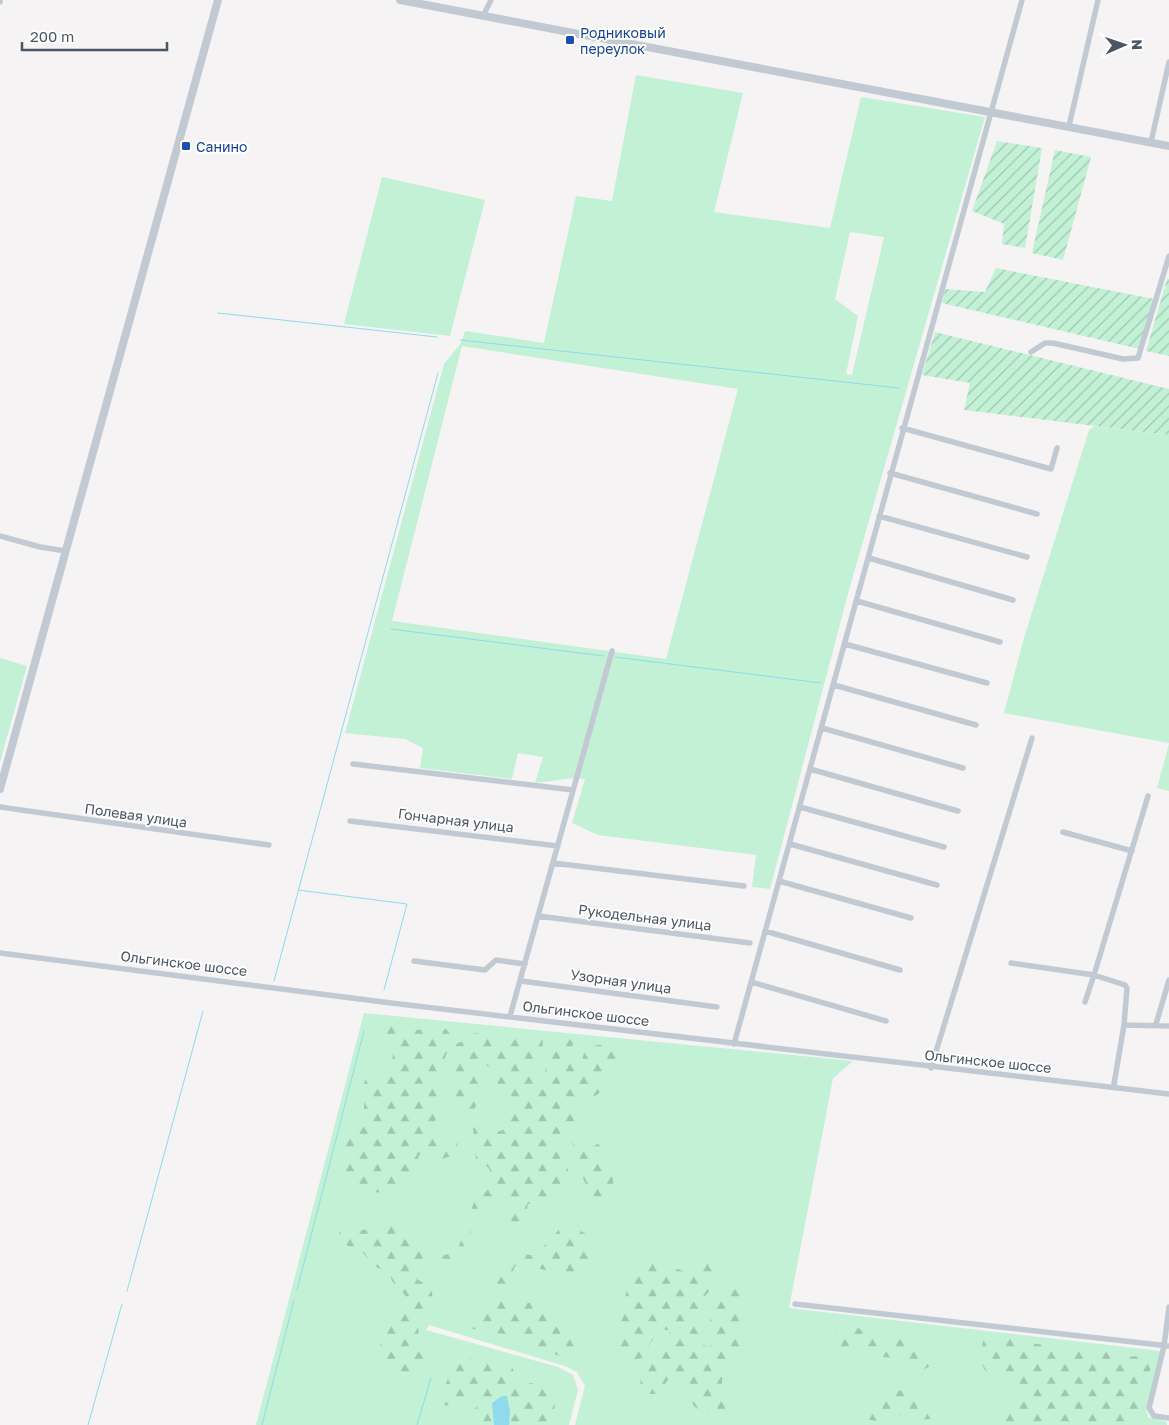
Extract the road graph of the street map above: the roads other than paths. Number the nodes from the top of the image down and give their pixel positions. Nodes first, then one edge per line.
1 (218, 0) edge
2 (400, 0) edge
3 (491, 0) edge
4 (1022, 0) edge
5 (1098, 0) edge
6 (483, 16) junction
7 (1169, 62) edge
8 (989, 111) junction
9 (1069, 126) junction
10 (1151, 142) junction
11 (1169, 146) edge
12 (1169, 256) edge
13 (1032, 352) dead end
14 (902, 428) junction
15 (1057, 448) dead end
16 (890, 473) junction
17 (1037, 514) dead end
18 (879, 516) junction
19 (0, 536) edge
20 (66, 551) junction
21 (1027, 557) dead end
22 (868, 558) junction
23 (1013, 600) dead end
24 (857, 601) junction
25 (1000, 642) dead end
26 (845, 644) junction
27 (612, 651) dead end
28 (987, 683) dead end
29 (834, 685) junction
30 (976, 725) dead end
31 (822, 728) junction
32 (1032, 738) dead end
33 (353, 764) dead end
34 (963, 768) dead end
35 (810, 770) junction
36 (0, 789) edge
37 (573, 790) junction
38 (1148, 796) dead end
39 (0, 806) edge
40 (800, 807) junction
41 (958, 810) dead end
42 (350, 820) dead end
43 (1063, 832) dead end
44 (790, 844) junction
45 (269, 845) dead end
46 (558, 846) junction
47 (944, 848) dead end
48 (1132, 851) junction
49 (553, 863) junction
50 (779, 881) junction
51 (937, 885) dead end
52 (744, 886) dead end
53 (538, 916) junction
54 (910, 918) dead end
55 (766, 931) junction
56 (750, 943) dead end
57 (0, 953) edge
58 (414, 961) dead end
59 (1012, 963) dead end
60 (525, 964) junction
61 (900, 970) dead end
62 (1094, 975) junction
63 (520, 980) junction
64 (1169, 980) edge
65 (751, 982) junction
66 (1085, 1002) dead end
67 (718, 1007) dead end
68 (510, 1016) junction
69 (886, 1021) dead end
70 (1156, 1024) junction
71 (1124, 1025) junction
72 (1169, 1026) edge
73 (734, 1044) junction
74 (931, 1068) junction
75 (1116, 1088) junction
76 (1169, 1094) edge
77 (794, 1304) dead end
78 (1169, 1307) edge
79 (1166, 1346) edge
80 (1169, 1418) edge

1 - 20 street
2 - 6 street
3 - 6 street
4 - 8 street
5 - 9 street
6 - 8 street
7 - 10 street
8 - 9 street
8 - 14 street
9 - 10 street
10 - 11 street
12 - 13 street
14 - 15 street
14 - 16 street
16 - 17 street
16 - 18 street
18 - 21 street
18 - 22 street
19 - 20 street
20 - 36 street
22 - 23 street
22 - 24 street
24 - 25 street
24 - 26 street
26 - 28 street
26 - 29 street
27 - 37 street
29 - 30 street
29 - 31 street
31 - 34 street
31 - 35 street
32 - 74 street
33 - 37 street
35 - 40 street
35 - 41 street
37 - 46 street
38 - 48 street
39 - 45 street, Полевая улица
40 - 44 street
40 - 47 street
42 - 46 street, Гончарная улица
43 - 48 street
44 - 50 street
44 - 51 street
46 - 49 street
48 - 62 street
49 - 52 street
49 - 53 street
50 - 54 street
50 - 55 street
53 - 56 street, Рукодельная улица
53 - 60 street
55 - 61 street
55 - 65 street
57 - 68 street, Ольгинское шоссе
58 - 60 street
59 - 62 street
60 - 63 street
62 - 66 street
62 - 71 street
63 - 67 street, Узорная улица
63 - 68 street
64 - 70 street
65 - 69 street
65 - 73 street
68 - 73 street, Ольгинское шоссе
70 - 71 street
70 - 72 street
71 - 75 street
73 - 74 street, Ольгинское шоссе
74 - 75 street, Ольгинское шоссе
75 - 76 street, Ольгинское шоссе
77 - 79 street
78 - 79 street
79 - 80 street

